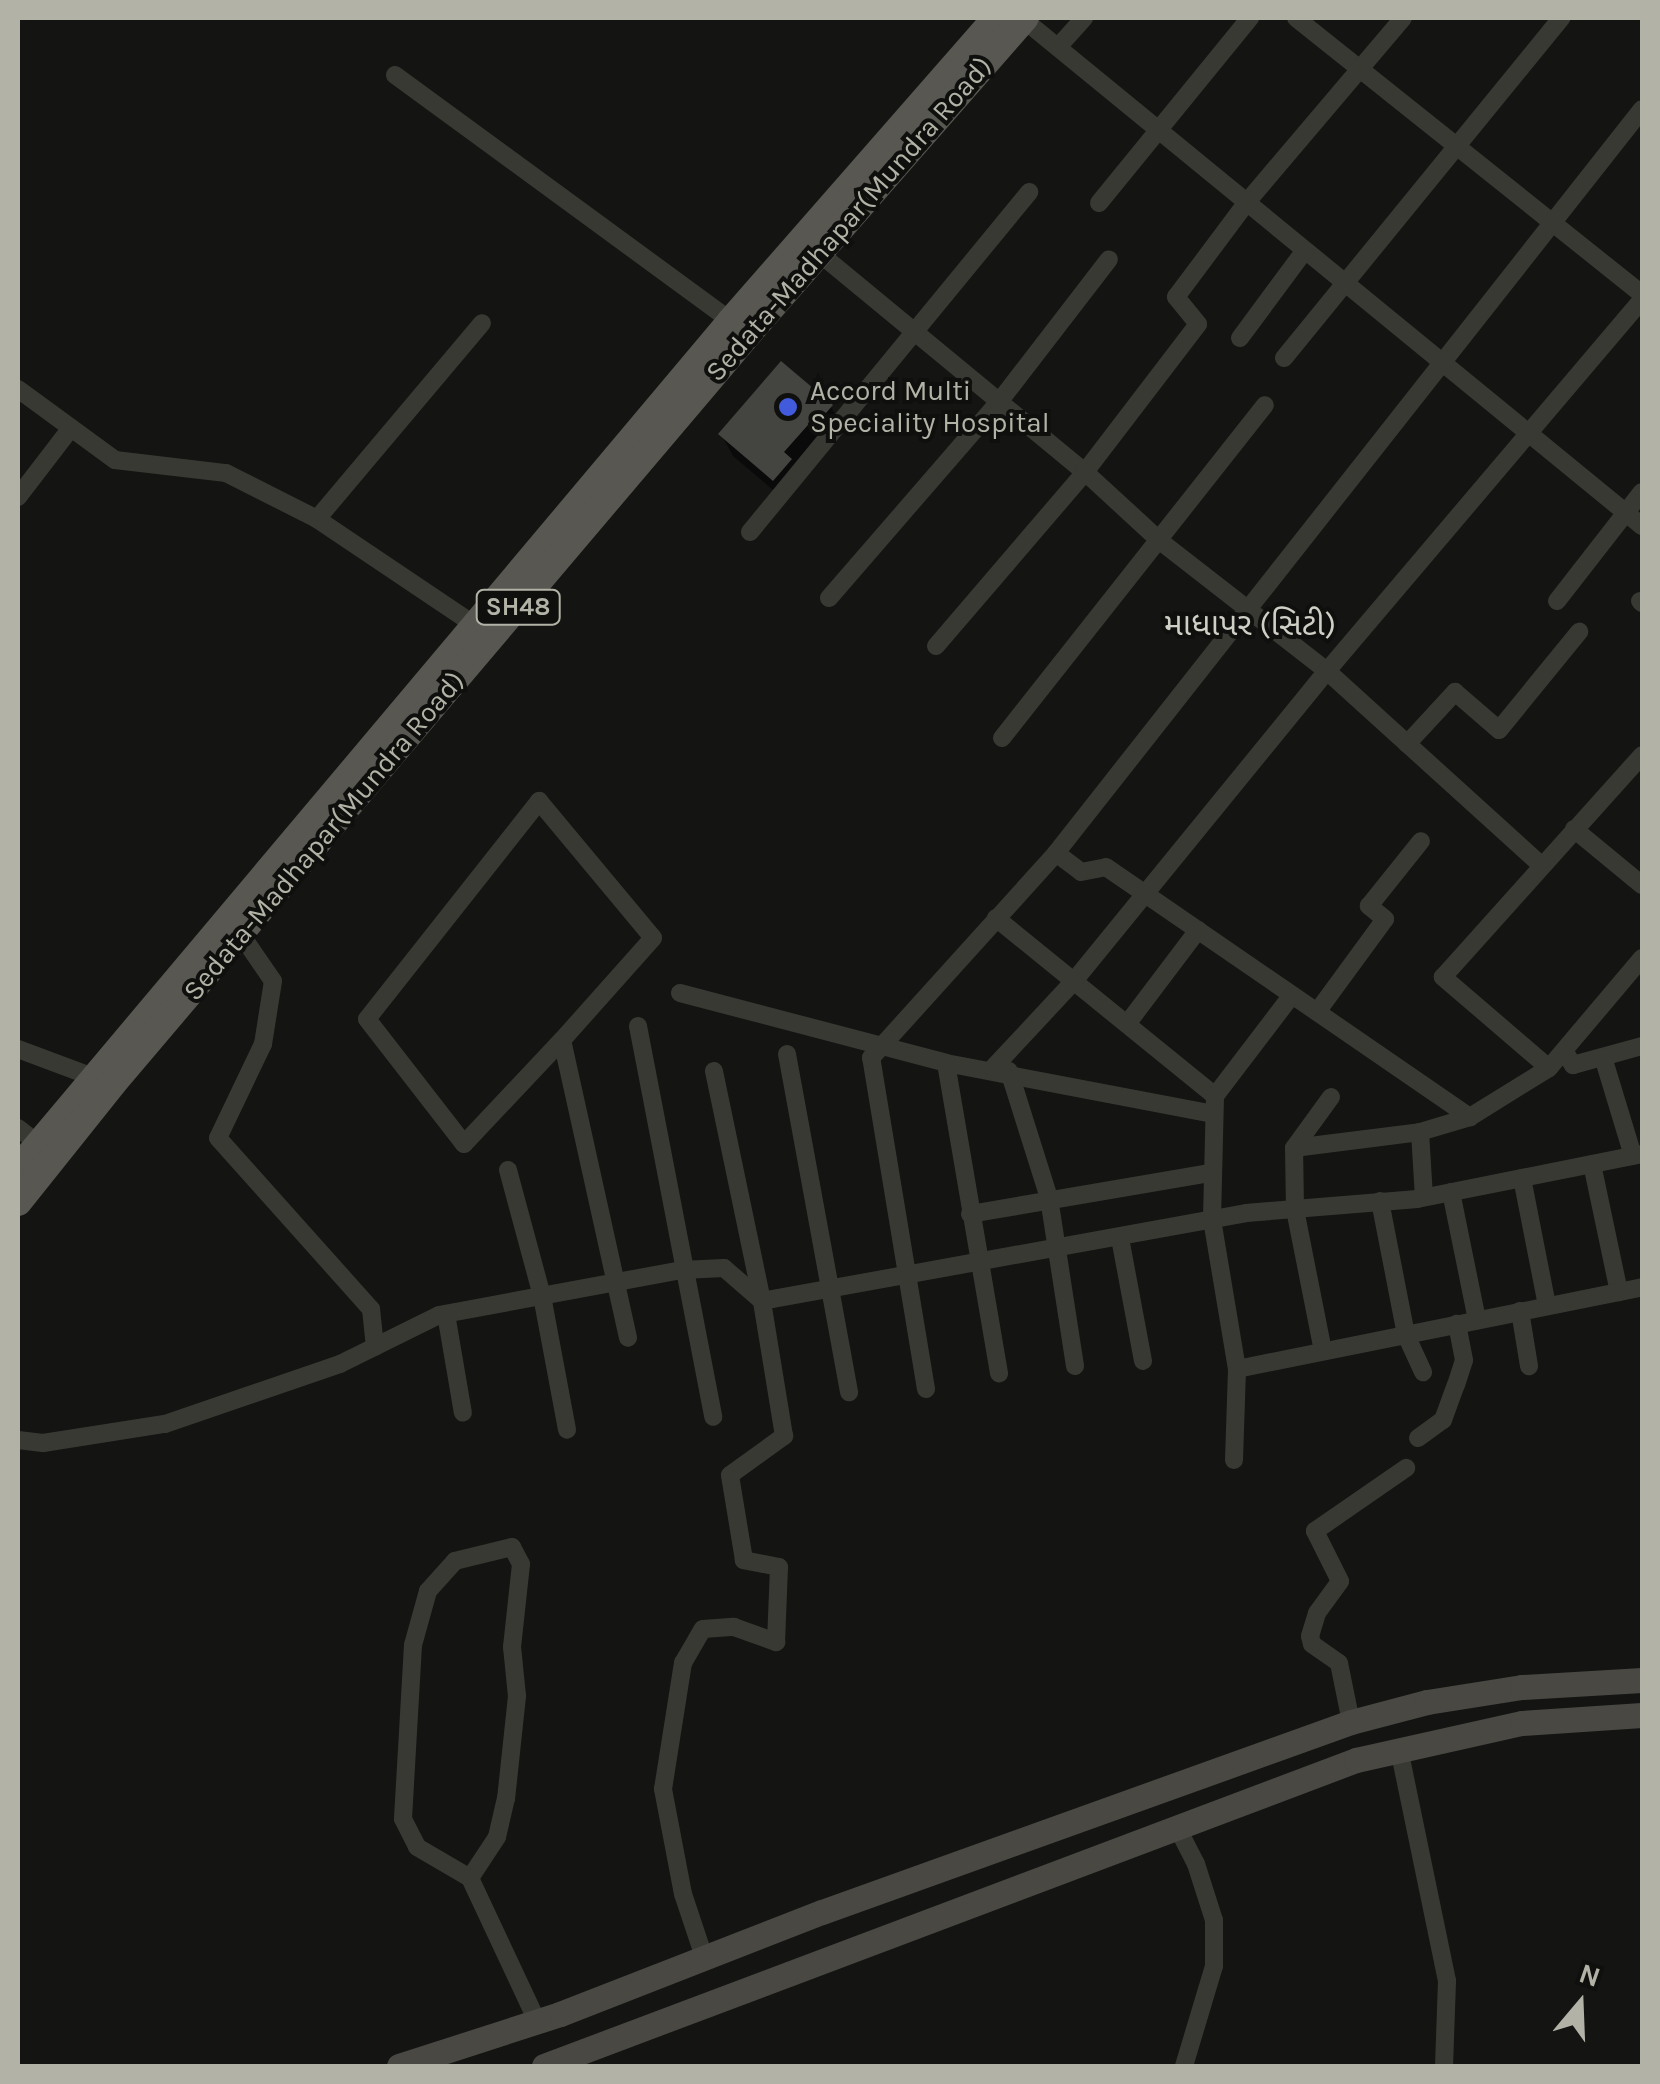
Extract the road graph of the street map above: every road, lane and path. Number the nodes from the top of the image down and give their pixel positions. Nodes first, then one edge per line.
1 (1015, 18) edge
2 (1084, 18) edge
3 (1250, 18) edge
4 (1296, 18) edge
5 (1403, 18) edge
6 (1561, 18) edge
7 (1058, 48) junction
8 (1360, 70) junction
9 (395, 75) dead end
10 (1642, 108) edge
11 (1159, 130) junction
12 (1453, 145) junction
13 (1029, 192) dead end
14 (1247, 202) junction
15 (1100, 203) dead end
16 (1550, 224) junction
17 (1305, 250) junction
18 (819, 253) junction
19 (1109, 259) dead end
20 (1345, 282) junction
21 (1642, 297) edge
22 (732, 321) junction
23 (482, 323) dead end
24 (913, 331) junction
25 (1240, 338) dead end
26 (1284, 358) dead end
27 (1440, 360) junction
28 (18, 389) edge
29 (999, 402) junction
30 (1265, 404) dead end
31 (72, 428) junction
32 (1531, 434) junction
33 (1085, 472) junction
34 (1642, 492) edge
35 (18, 497) edge
36 (1626, 512) junction
37 (317, 519) junction
38 (1642, 526) edge
39 (750, 532) dead end
40 (1160, 541) junction
41 (829, 598) dead end
42 (1557, 601) dead end
43 (1247, 606) junction
44 (475, 626) junction
45 (1579, 632) dead end
46 (936, 646) dead end
47 (1326, 672) junction
48 (1002, 738) dead end
49 (1407, 744) junction
50 (1642, 755) edge
51 (1574, 829) junction
52 (1422, 841) dead end
53 (1056, 853) junction
54 (1540, 864) junction
55 (1642, 885) edge
56 (1145, 894) junction
57 (996, 918) junction
58 (1198, 930) junction
59 (240, 932) junction
60 (1642, 958) edge
61 (1074, 982) junction
62 (680, 993) dead end
63 (1292, 995) junction
64 (1317, 1012) junction
65 (1127, 1024) junction
66 (638, 1026) dead end
67 (562, 1040) junction
68 (882, 1044) junction
69 (1642, 1046) edge
70 (18, 1049) edge
71 (1564, 1051) junction
72 (787, 1054) dead end
73 (1603, 1057) junction
74 (946, 1062) junction
75 (1549, 1068) junction
76 (714, 1070) dead end
77 (1001, 1070) junction
78 (93, 1076) junction
79 (1330, 1098) dead end
80 (1214, 1105) junction
81 (1470, 1117) junction
82 (1420, 1132) junction
83 (36, 1142) edge
84 (1294, 1148) junction
85 (1638, 1155) edge
86 (1592, 1164) junction
87 (18, 1168) edge
88 (508, 1170) dead end
89 (1211, 1172) junction
90 (1522, 1178) junction
91 (1451, 1192) junction
92 (1424, 1197) junction
93 (1049, 1198) junction
94 (18, 1202) edge
95 (1380, 1202) junction
96 (1294, 1209) junction
97 (970, 1214) junction
98 (1212, 1220) junction
99 (1120, 1238) junction
100 (1057, 1250) junction
101 (978, 1264) junction
102 (682, 1270) junction
103 (905, 1277) junction
104 (617, 1282) junction
105 (1642, 1287) edge
106 (832, 1289) junction
107 (1619, 1292) junction
108 (542, 1296) junction
109 (762, 1301) junction
110 (1548, 1306) junction
111 (1520, 1312) junction
112 (446, 1314) junction
113 (1477, 1320) junction
114 (1457, 1324) junction
115 (1406, 1334) junction
116 (628, 1338) dead end
117 (375, 1347) junction
118 (1324, 1351) junction
119 (1143, 1360) dead end
120 (1075, 1366) dead end
121 (1530, 1366) dead end
122 (1237, 1368) junction
123 (1423, 1372) dead end
124 (998, 1374) dead end
125 (926, 1389) dead end
126 (850, 1392) dead end
127 (463, 1413) dead end
128 (712, 1416) dead end
129 (566, 1430) dead end
130 (1418, 1438) dead end
131 (18, 1440) edge
132 (1234, 1460) dead end
133 (1406, 1468) dead end
134 (1642, 1680) edge
135 (1642, 1716) edge
136 (1350, 1722) junction
137 (1399, 1749) junction
138 (1177, 1827) junction
139 (470, 1878) junction
140 (704, 1958) junction
141 (537, 2021) junction
142 (399, 2066) edge
143 (544, 2066) edge
144 (1184, 2066) edge
145 (1444, 2066) edge

1 - 7 street
1 - 18 main road, Sedata-Madhapar(Mundra Road) / SH48
1 - 22 main road, Sedata-Madhapar(Mundra Road) / SH48
2 - 7 street
3 - 11 street
4 - 8 street
5 - 8 street
6 - 12 street
7 - 11 street
8 - 12 street
8 - 14 street
9 - 22 street
10 - 16 street
11 - 14 street
11 - 15 street
12 - 16 street
12 - 20 street
13 - 24 street
14 - 17 street
14 - 33 street
16 - 21 street
16 - 27 street
17 - 20 street
17 - 25 street
18 - 24 street
18 - 59 main road, Sedata-Madhapar(Mundra Road) / SH48
19 - 29 street
20 - 26 street
20 - 27 street
21 - 32 street
22 - 44 main road, Sedata-Madhapar(Mundra Road) / SH48
23 - 37 street
24 - 29 street
24 - 39 street
27 - 32 street
27 - 43 street
28 - 31 street
29 - 33 street
29 - 41 street
30 - 40 street
31 - 35 street
31 - 37 street
32 - 36 street
32 - 47 street
33 - 40 street
33 - 46 street
34 - 36 street
36 - 38 street
36 - 42 street
37 - 44 street
40 - 43 street
40 - 48 street
43 - 47 street
43 - 53 street
44 - 78 main road, Sedata-Madhapar(Mundra Road) / SH48
45 - 49 street
47 - 49 street
47 - 56 street
49 - 54 street
50 - 51 street
51 - 54 street
51 - 55 street
52 - 64 street
53 - 56 street
53 - 57 street
54 - 75 street
56 - 58 street
56 - 61 street
57 - 61 street
57 - 68 street
58 - 63 street
58 - 65 street
59 - 83 main road, Sedata-Madhapar(Mundra Road) / SH48
59 - 117 street
60 - 71 street
61 - 65 street
61 - 77 street
62 - 68 street
63 - 64 street
63 - 80 street
64 - 81 street
65 - 80 street
66 - 102 street
67 - 67 street
67 - 104 street
68 - 74 street
68 - 103 street
69 - 73 street
70 - 78 street
71 - 73 street
71 - 75 street
72 - 106 street
73 - 85 street
74 - 77 street
74 - 97 street
75 - 81 street
76 - 109 street
77 - 80 street
77 - 93 street
78 - 83 main road, Sedata-Madhapar(Mundra Road) / SH48
79 - 84 street
80 - 89 street
81 - 82 street
82 - 84 street
82 - 92 street
83 - 87 main road, Sedata-Madhapar(Mundra Road) / SH48
83 - 94 main road, Sedata-Madhapar(Mundra Road) / SH48
84 - 96 street
85 - 86 street
86 - 90 street
86 - 107 street
88 - 108 street
89 - 93 street
89 - 98 street
90 - 91 street
90 - 110 street
91 - 92 street
91 - 113 street
92 - 95 street
93 - 97 street
93 - 100 street
95 - 96 street
95 - 115 street
96 - 98 street
96 - 118 street
97 - 101 street
98 - 99 street
98 - 122 street
99 - 100 street
99 - 119 street
100 - 101 street
100 - 120 street
101 - 103 street
101 - 124 street
102 - 104 street
102 - 109 street
102 - 128 street
103 - 106 street
103 - 125 street
104 - 108 street
104 - 116 street
105 - 107 street
106 - 109 street
106 - 126 street
107 - 110 street
108 - 112 street
108 - 129 street
109 - 140 street
110 - 111 street
111 - 113 street
111 - 121 street
112 - 117 street
112 - 127 street
113 - 114 street
114 - 115 street
114 - 130 street
115 - 118 street
115 - 123 street
117 - 131 street
118 - 122 street
122 - 132 street
133 - 136 street
134 - 136 main road
135 - 137 main road
136 - 140 main road
137 - 138 main road
137 - 145 street
138 - 143 main road
138 - 144 street
139 - 139 street
139 - 141 street
140 - 141 main road
141 - 142 main road

